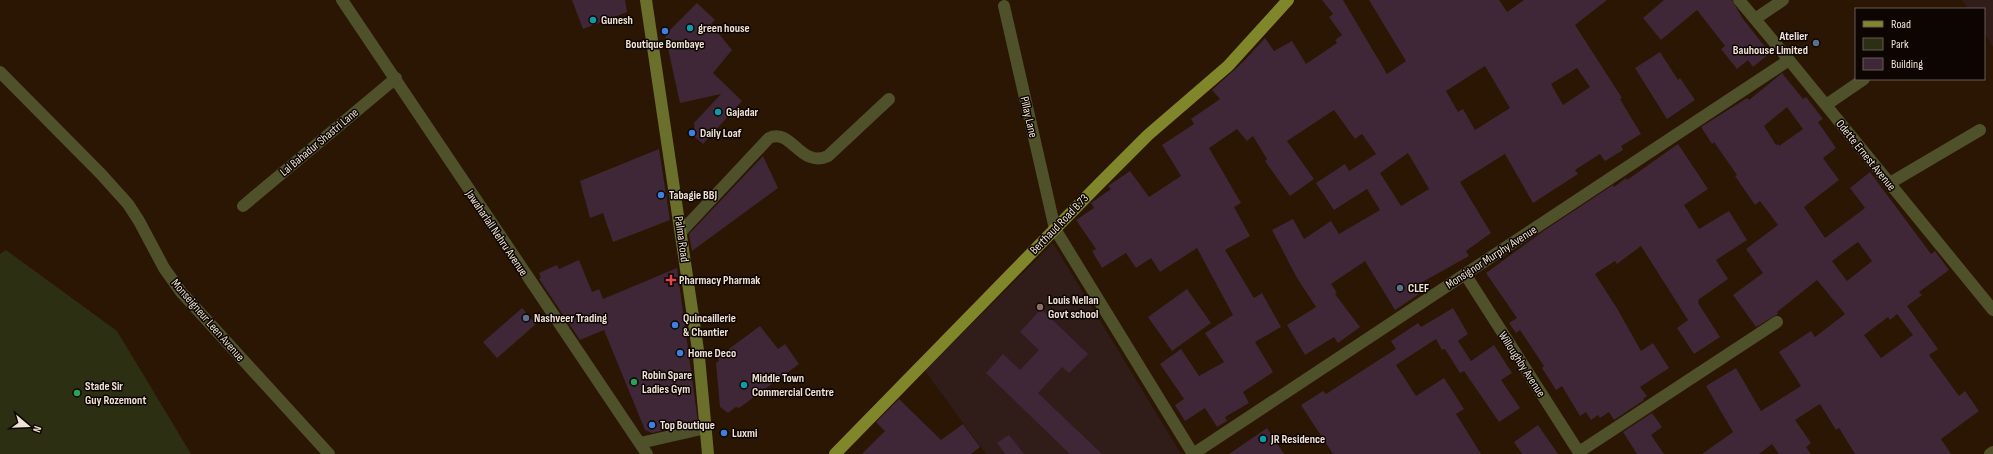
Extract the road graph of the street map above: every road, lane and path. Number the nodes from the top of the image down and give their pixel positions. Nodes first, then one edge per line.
1 (342, 0) edge
2 (646, 0) edge
3 (1288, 0) edge
4 (1739, 0) edge
5 (1782, 0) edge
6 (1004, 6) dead end
7 (1755, 19) junction
8 (1789, 60) junction
9 (0, 72) edge
10 (396, 78) junction
11 (1863, 80) edge
12 (889, 99) dead end
13 (1826, 105) junction
14 (1980, 130) dead end
15 (1890, 183) junction
16 (243, 206) dead end
17 (1055, 229) junction
18 (681, 232) junction
19 (1465, 274) junction
20 (1993, 310) edge
21 (1777, 322) dead end
22 (706, 428) junction
23 (640, 443) junction
24 (1993, 452) edge
25 (1580, 453) edge
26 (329, 454) edge
27 (647, 454) edge
28 (708, 454) edge
29 (835, 454) edge
30 (1193, 454) edge
31 (1990, 454) edge

1 - 10 street, Jawaharlall Nehru Avenue
2 - 18 main road, Palma Road
3 - 17 main road, Berthaud Road B.73
4 - 7 street, Odette Ernest Avenue
5 - 7 street
6 - 17 street, Pillay Lane
7 - 8 street, Odette Ernest Avenue
8 - 13 street, Odette Ernest Avenue
8 - 19 street, Monsignor Murphy Avenue
9 - 26 street, Monseigneur Leen Avenue
10 - 16 street, Lal Bahadur Shastri Lane
10 - 23 street, Jawaharlall Nehru Avenue
11 - 13 street
12 - 18 street
13 - 15 street, Odette Ernest Avenue
14 - 15 street
15 - 20 street, Odette Ernest Avenue
17 - 29 main road, Berthaud Road B.73
17 - 30 street, Pillay Lane
18 - 22 main road, Palma Road
19 - 25 street, Willoughby Avenue
19 - 30 street, Monsignor Murphy Avenue
21 - 25 street
22 - 23 street
22 - 28 main road, Palma Road
23 - 27 street, Jawaharlall Nehru Avenue
24 - 31 street

